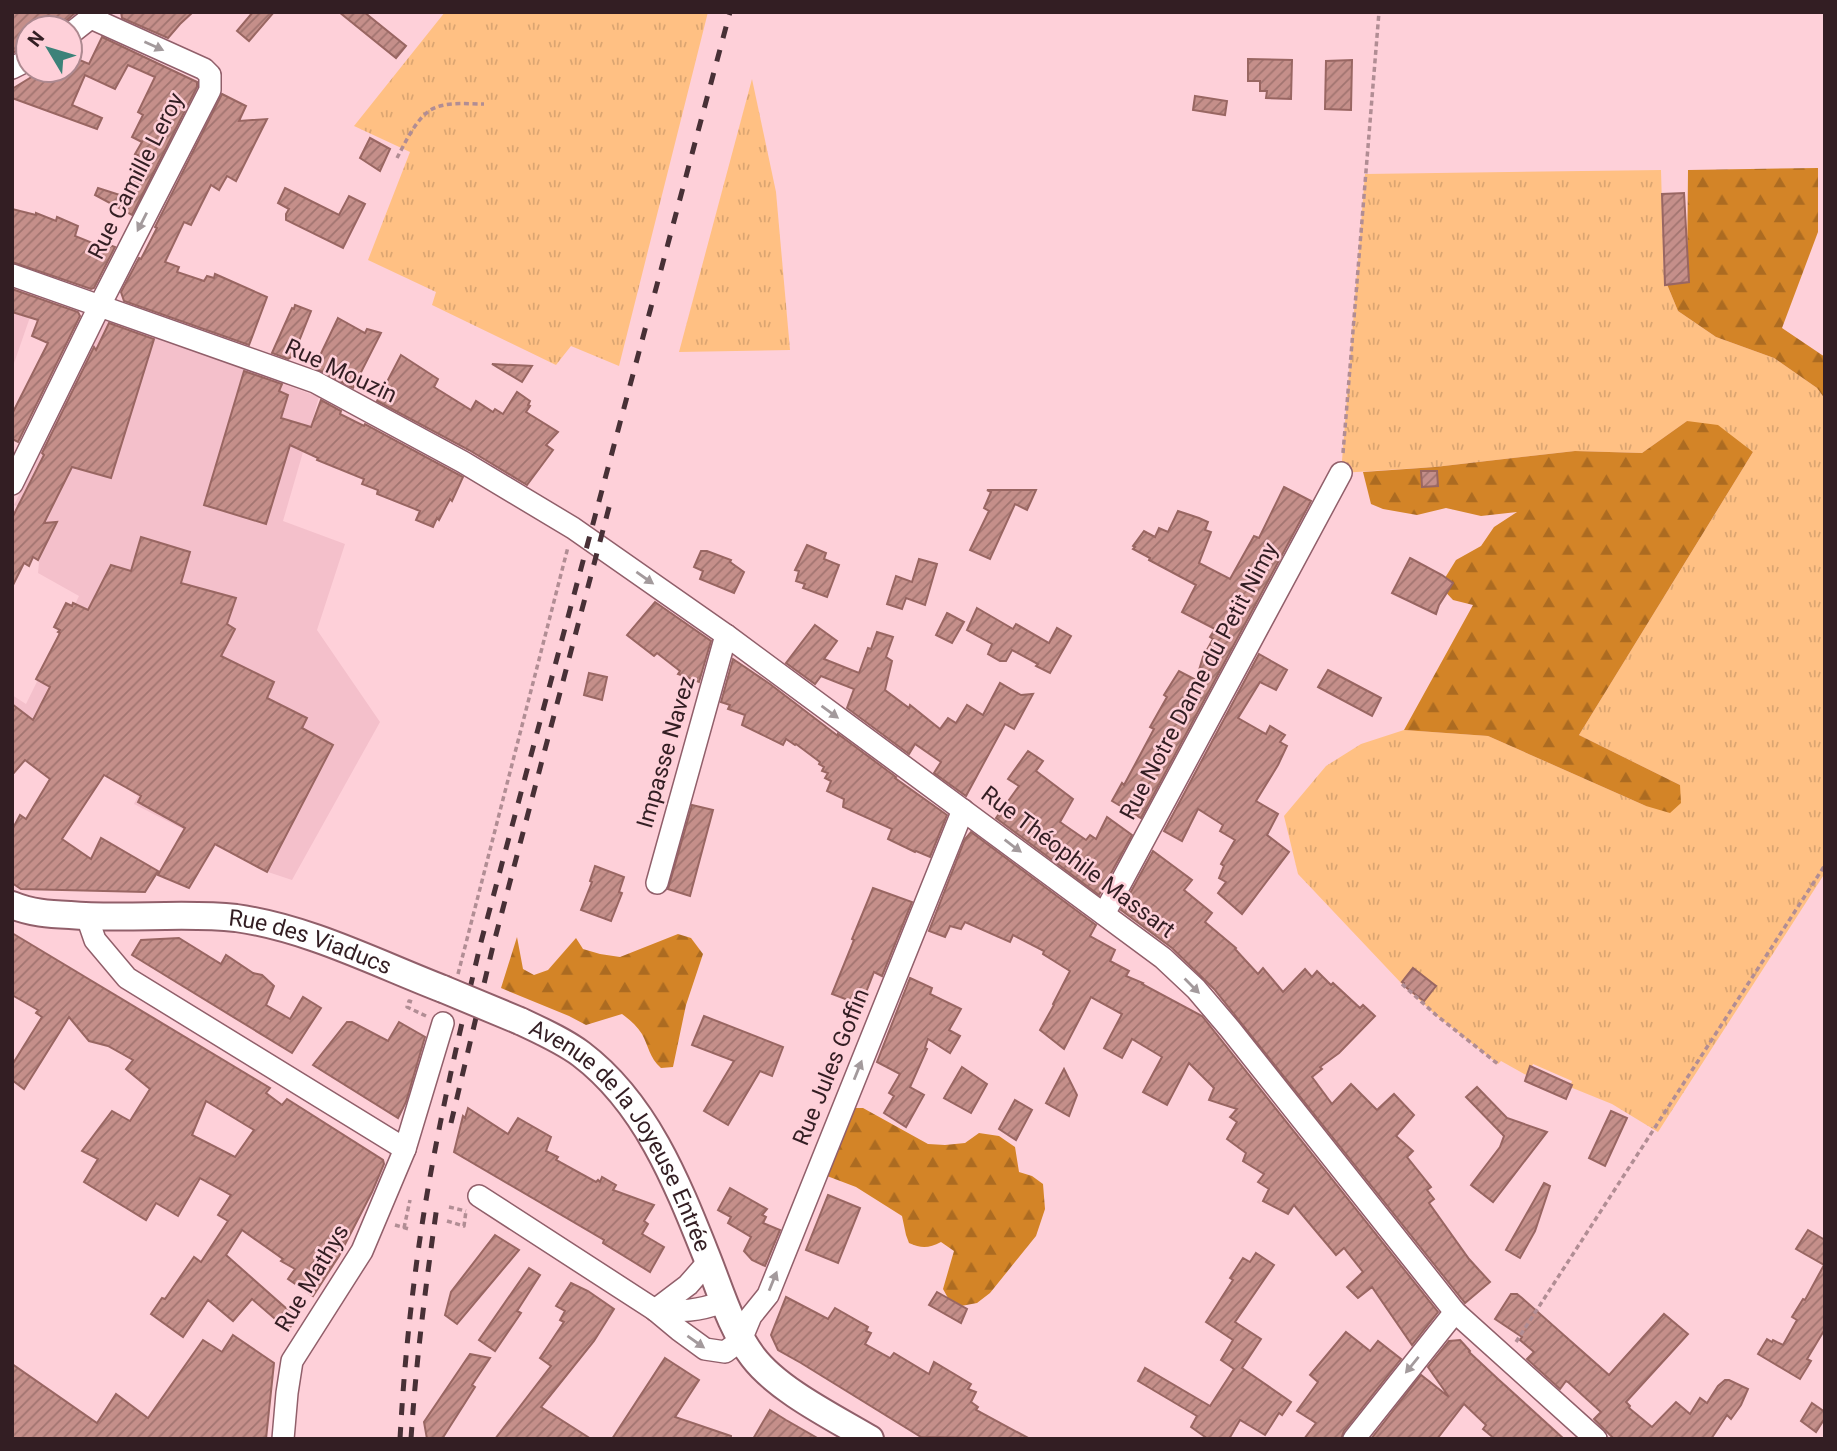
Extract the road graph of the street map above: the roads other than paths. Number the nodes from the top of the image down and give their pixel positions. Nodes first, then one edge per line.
1 (95, 15) edge
2 (12, 275) edge
3 (100, 305) junction
4 (1341, 473) road end
5 (12, 484) edge
6 (581, 534) joint
7 (726, 635) junction
8 (963, 810) junction
9 (657, 883) dead end
10 (12, 905) edge
11 (1104, 914) junction
12 (87, 917) junction
13 (520, 1021) joint
14 (443, 1023) road end
15 (405, 1149) junction
16 (479, 1196) dead end
17 (709, 1261) junction
18 (723, 1302) junction
19 (655, 1310) junction
20 (1455, 1312) junction
21 (741, 1340) junction
22 (283, 1439) edge
23 (870, 1439) edge
24 (1354, 1439) edge
25 (1596, 1439) edge

1 -> 3 street, Rue Camille Leroy
2 - 3 street, Rue Mouzin
3 - 5 street
3 - 6 street, Rue Mouzin
4 - 11 street, Rue Notre Dame du Petit Nimy
6 -> 7 street, Rue Théophile Massart
7 -> 8 street, Rue Théophile Massart
7 - 9 street, Impasse Navez
8 -> 11 street, Rue Théophile Massart
21 -> 8 street, Rue Jules Goffin
10 - 12 main road, Rue des Viaducs
11 -> 20 street, Rue Théophile Massart
12 - 13 main road, Rue des Viaducs, bridge
12 - 15 street
13 - 17 main road, Avenue de la Joyeuse Entrée
14 - 15 street, Rue Mathys
15 - 22 street, Rue Mathys
16 - 19 street
17 - 18 main road, Avenue de la Joyeuse Entrée
17 - 19 street, Avenue de la Joyeuse Entrée
18 - 19 street
18 - 21 main road, Avenue de la Joyeuse Entrée
19 -> 21 street
20 -> 24 street
20 - 25 street, Rue Théophile Massart
21 - 23 main road, Avenue de la Joyeuse Entrée

